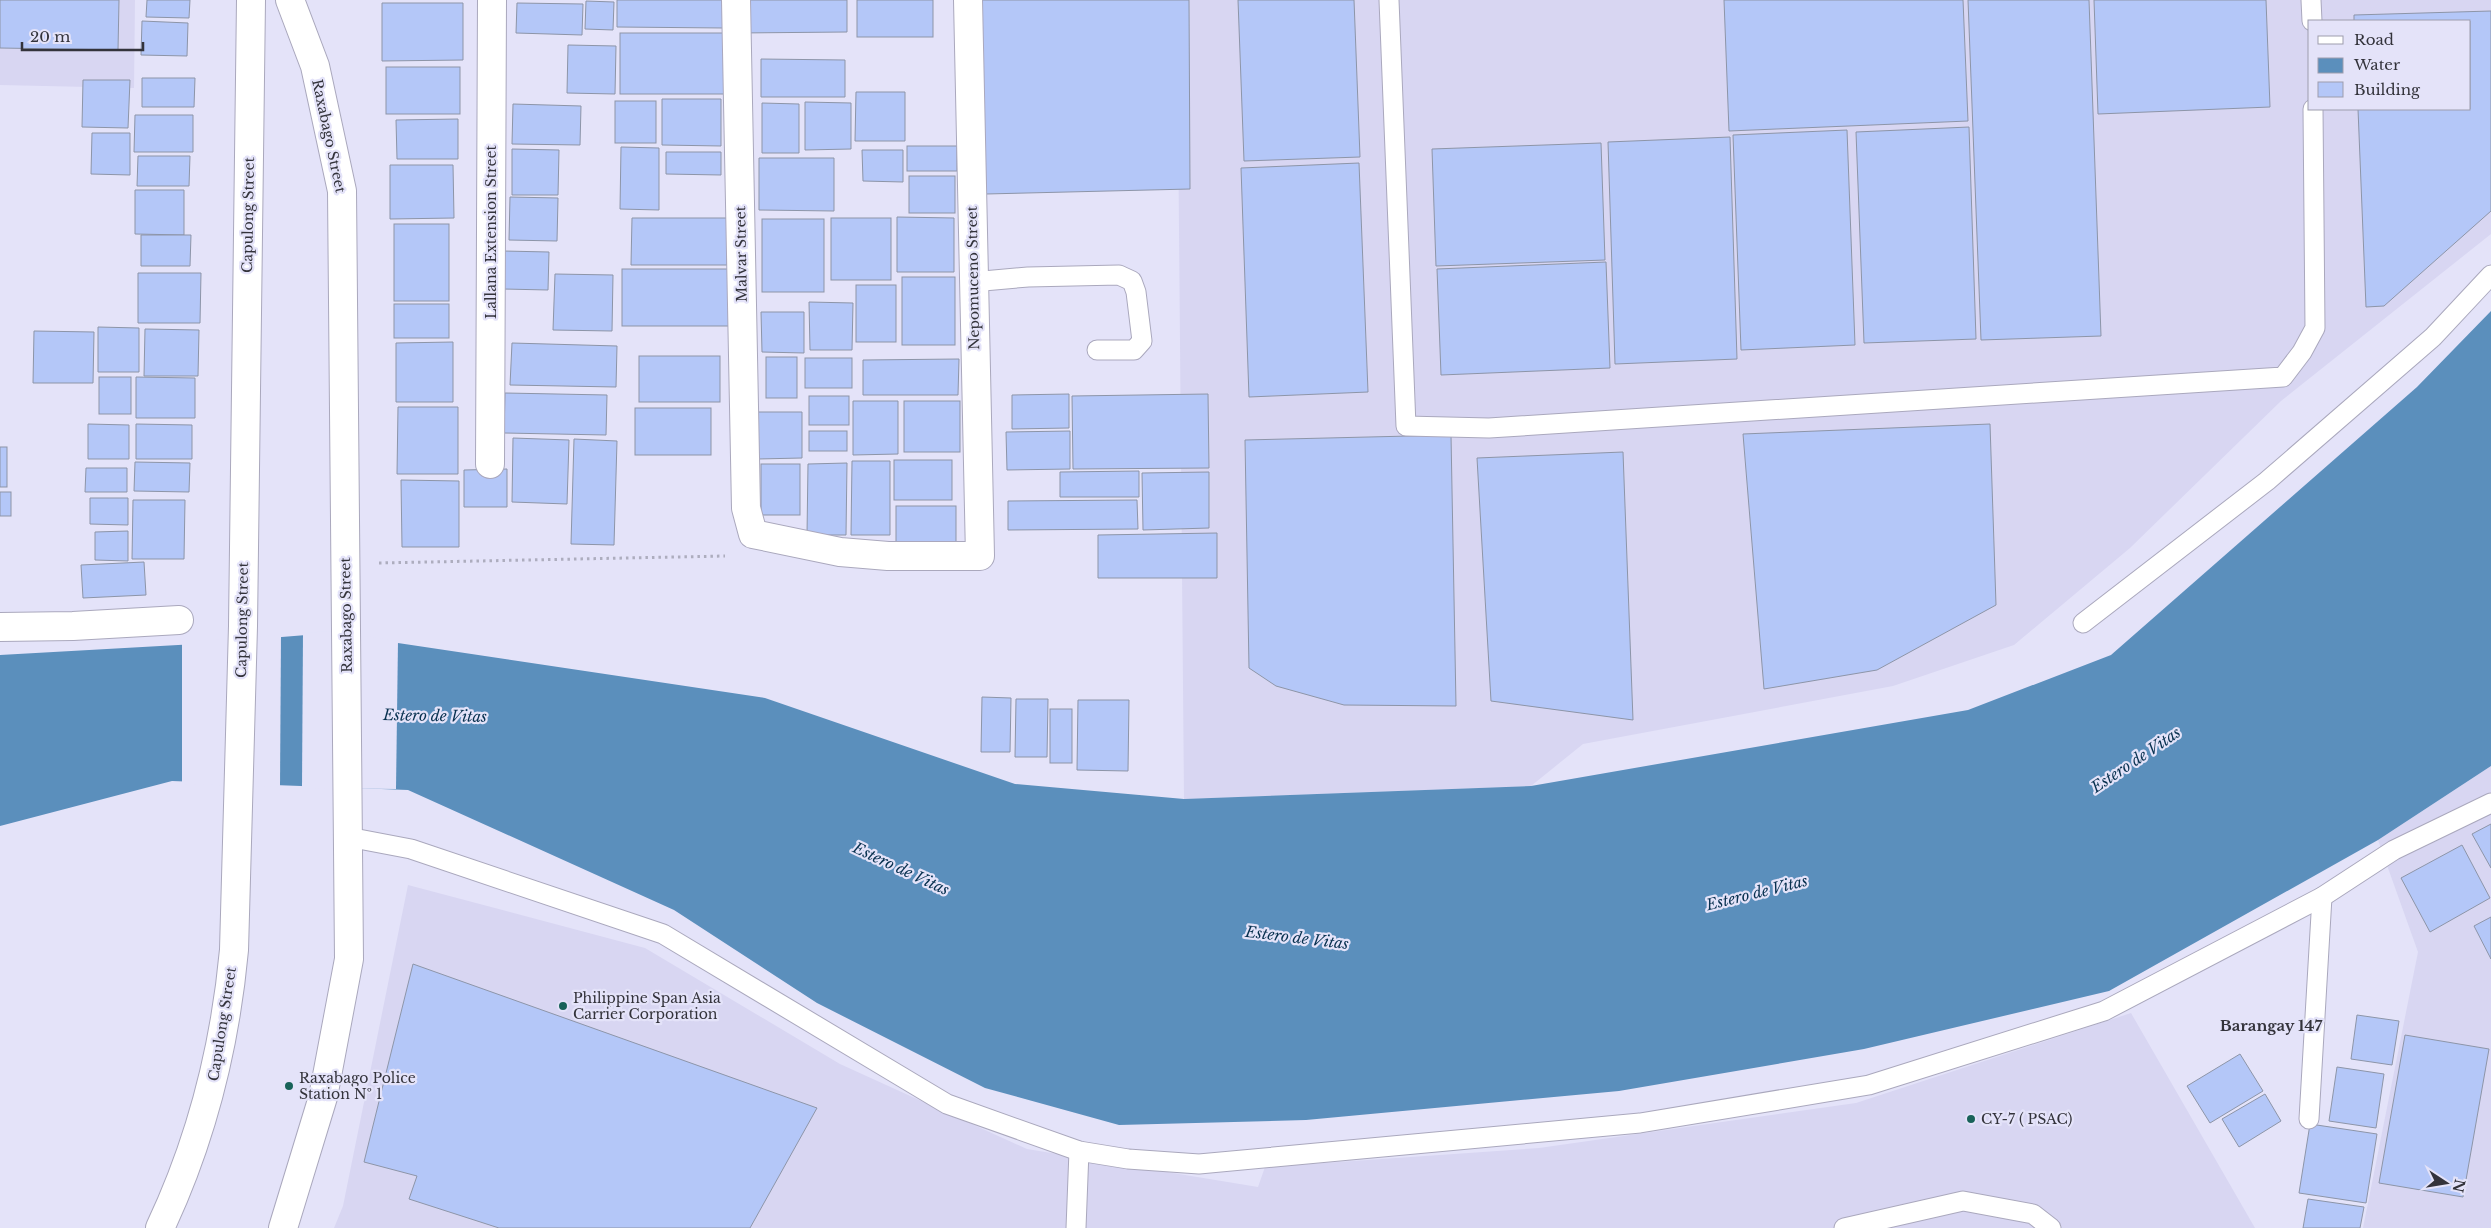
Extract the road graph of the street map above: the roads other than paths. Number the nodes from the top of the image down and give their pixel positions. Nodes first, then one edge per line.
1 (251, 0) edge
2 (290, 0) edge
3 (492, 0) edge
4 (736, 0) edge
5 (968, 0) edge
6 (1389, 0) edge
7 (2311, 0) edge
8 (2312, 20) edge
9 (2312, 110) edge
10 (2491, 275) edge
11 (972, 282) junction
12 (1097, 350) dead end
13 (490, 464) dead end
14 (980, 556) joint
15 (179, 620) dead end
16 (2083, 623) dead end
17 (0, 627) edge
18 (2491, 803) edge
19 (348, 837) junction
20 (2322, 897) junction
21 (2309, 1119) dead end
22 (1080, 1151) junction
23 (1873, 1225) edge
24 (160, 1228) edge
25 (282, 1228) edge
26 (1076, 1228) edge
27 (1844, 1228) edge
28 (2051, 1228) edge

1 - 24 street, Capulong Street
2 - 19 street, Raxabago Street
3 - 13 street, Lallana Extension Street
4 - 14 street, Malvar Street
5 - 11 street, Nepomuceno Street
6 - 9 lane
7 - 8 lane
10 - 16 lane
11 - 12 lane
11 - 14 street, Nepomuceno Street
15 - 17 street
18 - 20 lane
19 - 22 lane
19 - 25 street, Raxabago Street
20 - 21 lane
20 - 22 lane
22 - 26 lane
23 - 27 lane
23 - 28 lane

